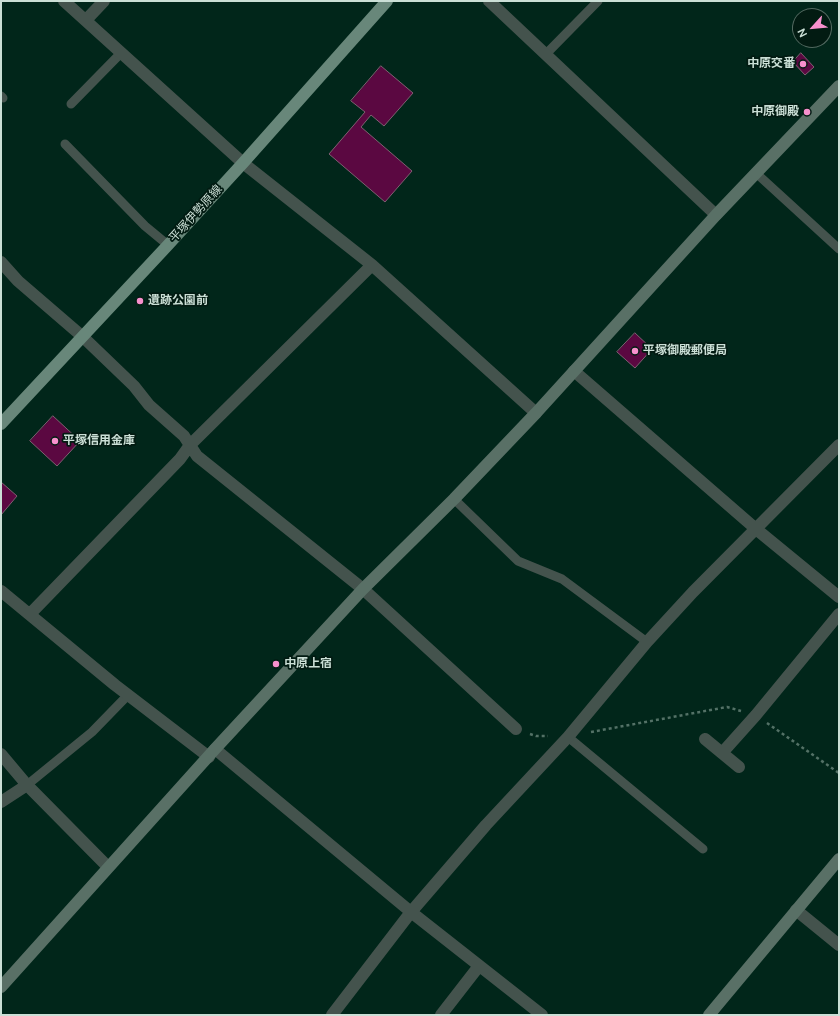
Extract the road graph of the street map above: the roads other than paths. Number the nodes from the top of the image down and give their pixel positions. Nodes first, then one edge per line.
1 (64, 1) edge
2 (104, 1) edge
3 (387, 1) edge
4 (489, 1) edge
5 (598, 1) edge
6 (86, 20) junction
7 (122, 52) junction
8 (546, 54) junction
9 (837, 93) edge
10 (71, 104) dead end
11 (65, 144) dead end
12 (243, 163) junction
13 (756, 173) junction
14 (716, 215) junction
15 (168, 245) junction
16 (839, 249) edge
17 (1, 262) edge
18 (372, 265) junction
19 (83, 337) junction
20 (574, 371) junction
21 (536, 413) junction
22 (1, 424) edge
23 (190, 445) junction
24 (839, 445) edge
25 (454, 499) junction
26 (756, 529) junction
27 (363, 589) junction
28 (1, 591) edge
29 (839, 598) edge
30 (30, 614) junction
31 (839, 614) edge
32 (647, 642) junction
33 (128, 695) junction
34 (516, 729) road end
35 (568, 737) junction
36 (705, 740) dead end
37 (212, 753) junction
38 (722, 753) junction
39 (1, 754) edge
40 (739, 767) dead end
41 (27, 785) junction
42 (1, 802) edge
43 (703, 849) dead end
44 (839, 859) edge
45 (108, 867) junction
46 (796, 910) junction
47 (411, 912) junction
48 (839, 945) edge
49 (479, 966) junction
50 (3, 982) edge
51 (332, 1015) edge
52 (441, 1015) edge
53 (542, 1015) edge
54 (709, 1015) edge

1 - 6 street
2 - 6 street
3 - 12 main road, 平塚伊勢原線
4 - 8 street
5 - 8 lane
6 - 7 street
7 - 10 lane
7 - 12 street
8 - 14 street
9 - 13 street
11 - 15 lane
12 - 15 main road, 平塚伊勢原線
12 - 18 street
13 - 14 street
13 - 16 lane
14 - 20 street
15 - 19 main road, 平塚伊勢原線
17 - 19 street
18 - 21 street
18 - 23 street
19 - 22 main road, 平塚伊勢原線
19 - 23 street
20 - 21 street
20 - 26 street
21 - 25 street
23 - 27 street
23 - 30 street
24 - 26 street
25 - 27 street
25 - 32 lane
26 - 29 street
26 - 32 street
27 - 34 street
27 - 37 street
28 - 30 street
30 - 33 street
31 - 38 street
32 - 35 street
33 - 37 street
33 - 41 lane
35 - 43 lane
35 - 47 street
36 - 38 street
37 - 45 street
37 - 47 street
38 - 40 street
39 - 41 street
41 - 42 street
41 - 45 street
44 - 46 street
45 - 50 street
46 - 48 street
46 - 54 street
47 - 49 street
47 - 51 street
49 - 52 street
49 - 53 street

